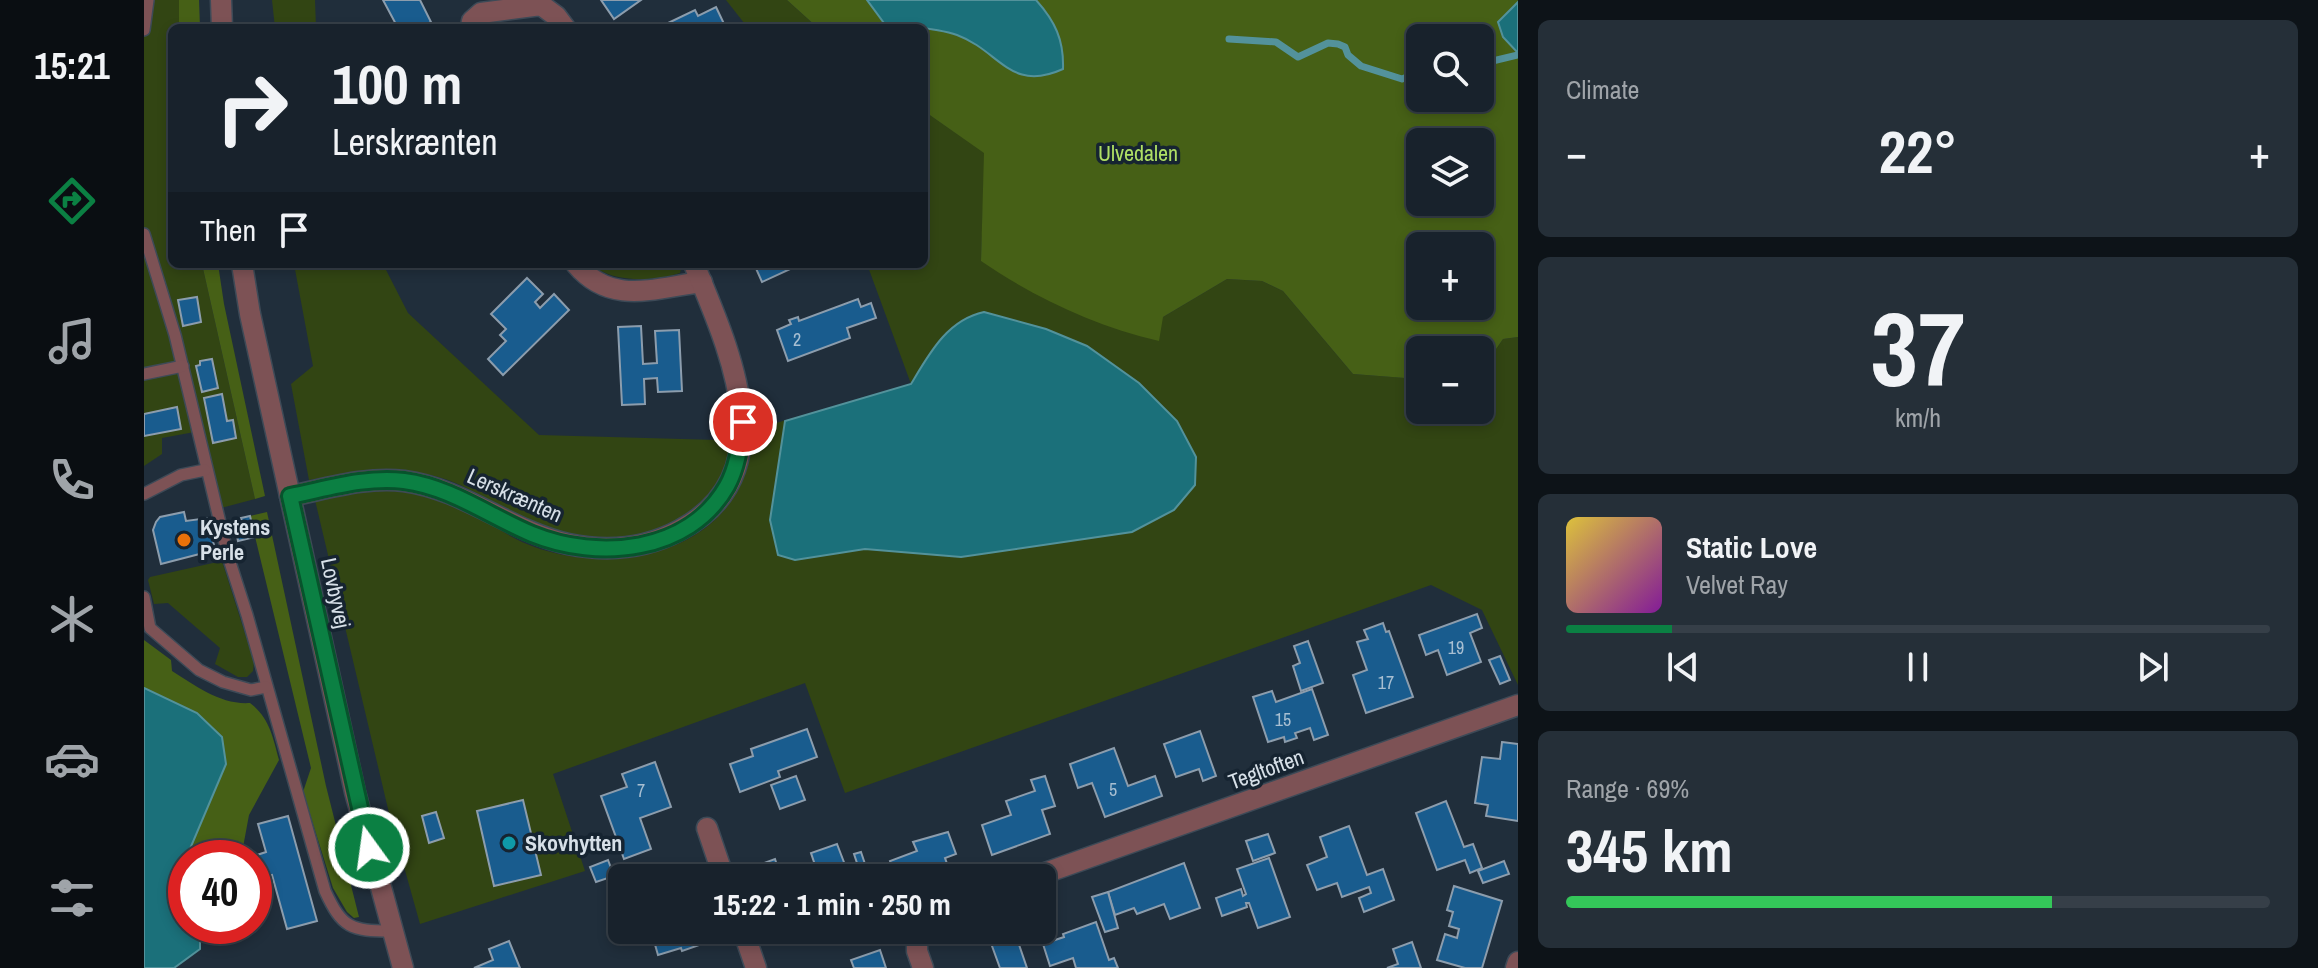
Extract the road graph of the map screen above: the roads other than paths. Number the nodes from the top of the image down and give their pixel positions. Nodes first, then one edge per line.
1 (148, 0) edge
2 (221, 0) edge
3 (222, 24) edge
4 (472, 24) edge
5 (562, 24) edge
6 (144, 30) edge
7 (144, 234) edge
8 (243, 268) edge
9 (579, 268) edge
10 (698, 273) edge
11 (183, 366) junction
12 (144, 374) edge
13 (205, 470) junction
14 (144, 494) edge
15 (290, 496) junction
16 (144, 597) edge
17 (147, 628) edge
18 (266, 687) junction
19 (1518, 705) edge
20 (707, 828) dead end
21 (719, 864) edge
22 (1056, 869) edge
23 (391, 931) junction
24 (748, 944) edge
25 (917, 944) edge
26 (1518, 962) edge
27 (403, 968) edge
28 (756, 968) edge
29 (923, 968) edge
30 (1516, 968) edge

1 - 6 lane
2 - 3 street
4 - 5 street
7 - 11 lane
8 - 15 street, Lovbyvej
9 - 10 street, Lerskrænten
10 - 15 street, Lerskrænten
11 - 12 lane
11 - 13 lane
13 - 14 lane
13 - 18 lane
15 - 23 street, Lovbyvej
16 - 17 lane
17 - 18 lane
18 - 23 lane
19 - 22 street, Tegltoften
20 - 21 street
23 - 27 street, Lovbyvej
24 - 28 street
25 - 29 street
26 - 30 street

